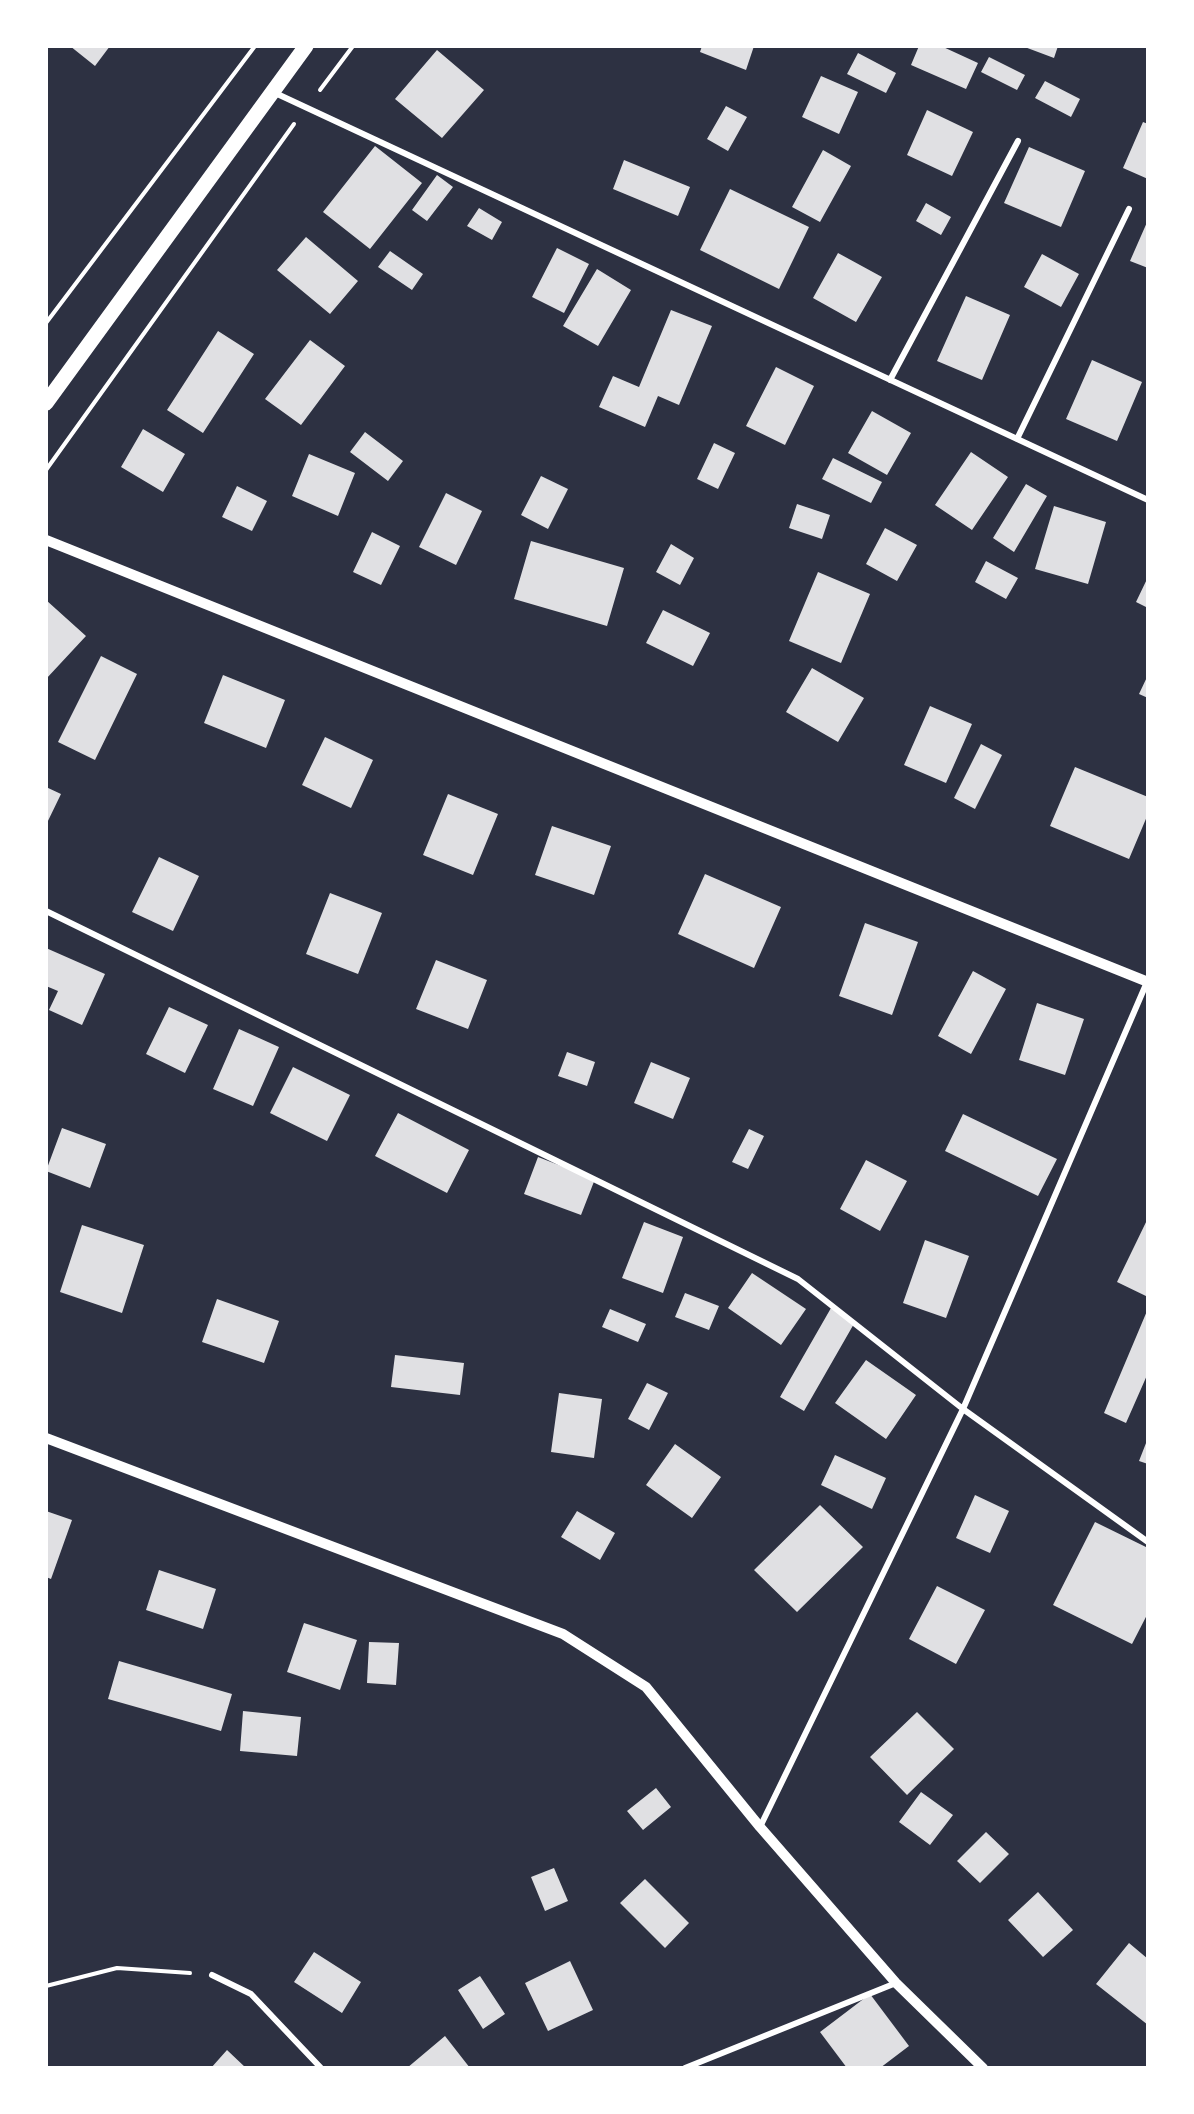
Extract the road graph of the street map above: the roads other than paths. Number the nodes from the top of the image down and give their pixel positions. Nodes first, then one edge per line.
1 (306, 46) edge
2 (272, 92) junction
3 (1018, 141) dead end
4 (1129, 209) dead end
5 (890, 380) junction
6 (46, 404) edge
7 (1017, 439) junction
8 (1148, 500) edge
9 (46, 540) edge
10 (46, 911) edge
11 (1147, 982) edge
12 (963, 1409) junction
13 (46, 1438) edge
14 (1148, 1542) edge
15 (760, 1827) junction
16 (212, 1975) road end
17 (896, 1983) junction
18 (321, 2067) edge
19 (685, 2067) edge
20 (983, 2067) edge

1 - 2 main road
2 - 5 street
2 - 6 main road
3 - 5 street
4 - 7 street
5 - 7 street
7 - 8 street
9 - 11 street
10 - 12 street
11 - 12 street
12 - 14 street
12 - 15 street
13 - 15 street
15 - 17 street
16 - 18 street
17 - 19 street
17 - 20 street

